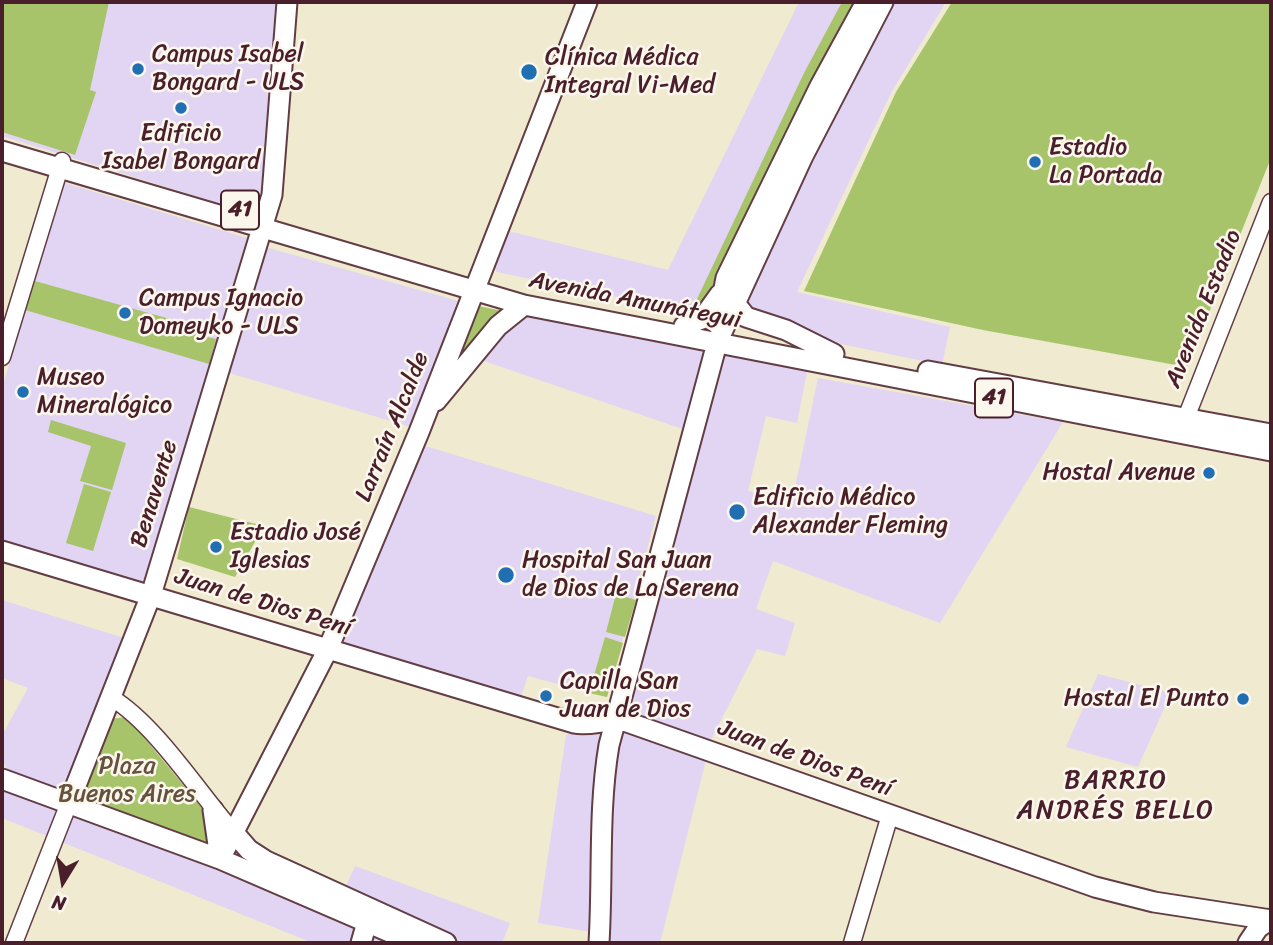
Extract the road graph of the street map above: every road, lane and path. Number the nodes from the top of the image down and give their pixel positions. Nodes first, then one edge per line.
1 (287, 2) edge
2 (587, 2) edge
3 (866, 2) edge
4 (883, 2) edge
5 (2, 142) edge
6 (2, 151) edge
7 (61, 165) junction
8 (1271, 202) edge
9 (263, 221) junction
10 (475, 286) junction
11 (728, 298) junction
12 (524, 305) junction
13 (684, 326) junction
14 (719, 336) junction
15 (834, 354) junction
16 (2, 356) edge
17 (426, 413) junction
18 (1183, 426) junction
19 (1271, 435) edge
20 (1271, 451) edge
21 (2, 551) edge
22 (151, 594) junction
23 (328, 649) junction
24 (112, 698) junction
25 (616, 719) junction
26 (2, 779) edge
27 (69, 803) junction
28 (213, 810) junction
29 (890, 816) junction
30 (235, 834) junction
31 (220, 859) junction
32 (1241, 915) junction
33 (1271, 919) edge
34 (367, 922) junction
35 (387, 931) edge
36 (14, 943) edge
37 (364, 943) edge
38 (415, 943) edge
39 (446, 943) edge
40 (599, 943) edge
41 (852, 943) edge
42 (1246, 943) edge

1 - 9 main road, Benavente
2 - 10 main road, Larraín Alcalde
3 - 11 main road
4 - 11 main road
5 - 7 main road, Avenida Amunátegui / 41
6 - 7 main road, Avenida Amunátegui / 41
7 - 9 main road, Avenida Amunátegui / 41
7 - 16 street
8 - 18 street, Avenida Estadio
9 - 10 main road, Avenida Amunátegui / 41
9 - 22 main road, Benavente
10 - 12 main road, Avenida Amunátegui / 41
10 - 13 main road, Avenida Amunátegui / 41
10 - 17 main road, Larraín Alcalde
11 - 13 main road
11 - 14 main road
11 - 15 main road
12 - 14 main road, Avenida Amunátegui / 41
12 - 17 main road
13 - 14 main road, Avenida Amunátegui / 41
14 - 15 main road, Avenida Amunátegui / 41
14 - 18 main road, Avenida Amunátegui / 41
14 - 25 main road
15 - 18 main road, Avenida Amunátegui / 41
17 - 23 main road, Larraín Alcalde
18 - 19 main road, Avenida Amunátegui / 41
18 - 20 main road, Avenida Amunátegui / 41
21 - 22 main road, Juan de Dios Pení
22 - 23 main road, Juan de Dios Pení
22 - 24 main road, Benavente
23 - 25 main road, Juan de Dios Pení
23 - 30 main road, Larraín Alcalde
24 - 27 main road, Benavente
24 - 28 street
25 - 29 main road, Juan de Dios Pení
25 - 40 main road
26 - 27 main road
27 - 31 main road
27 - 36 street, Benavente
28 - 30 street
28 - 31 main road
29 - 32 main road, Juan de Dios Pení
29 - 41 street
30 - 31 main road, Larraín Alcalde
30 - 35 main road
31 - 34 main road
32 - 33 main road, Juan de Dios Pení
32 - 42 main road
33 - 42 main road
34 - 35 main road
34 - 37 main road
35 - 37 main road
35 - 38 main road
35 - 39 main road

